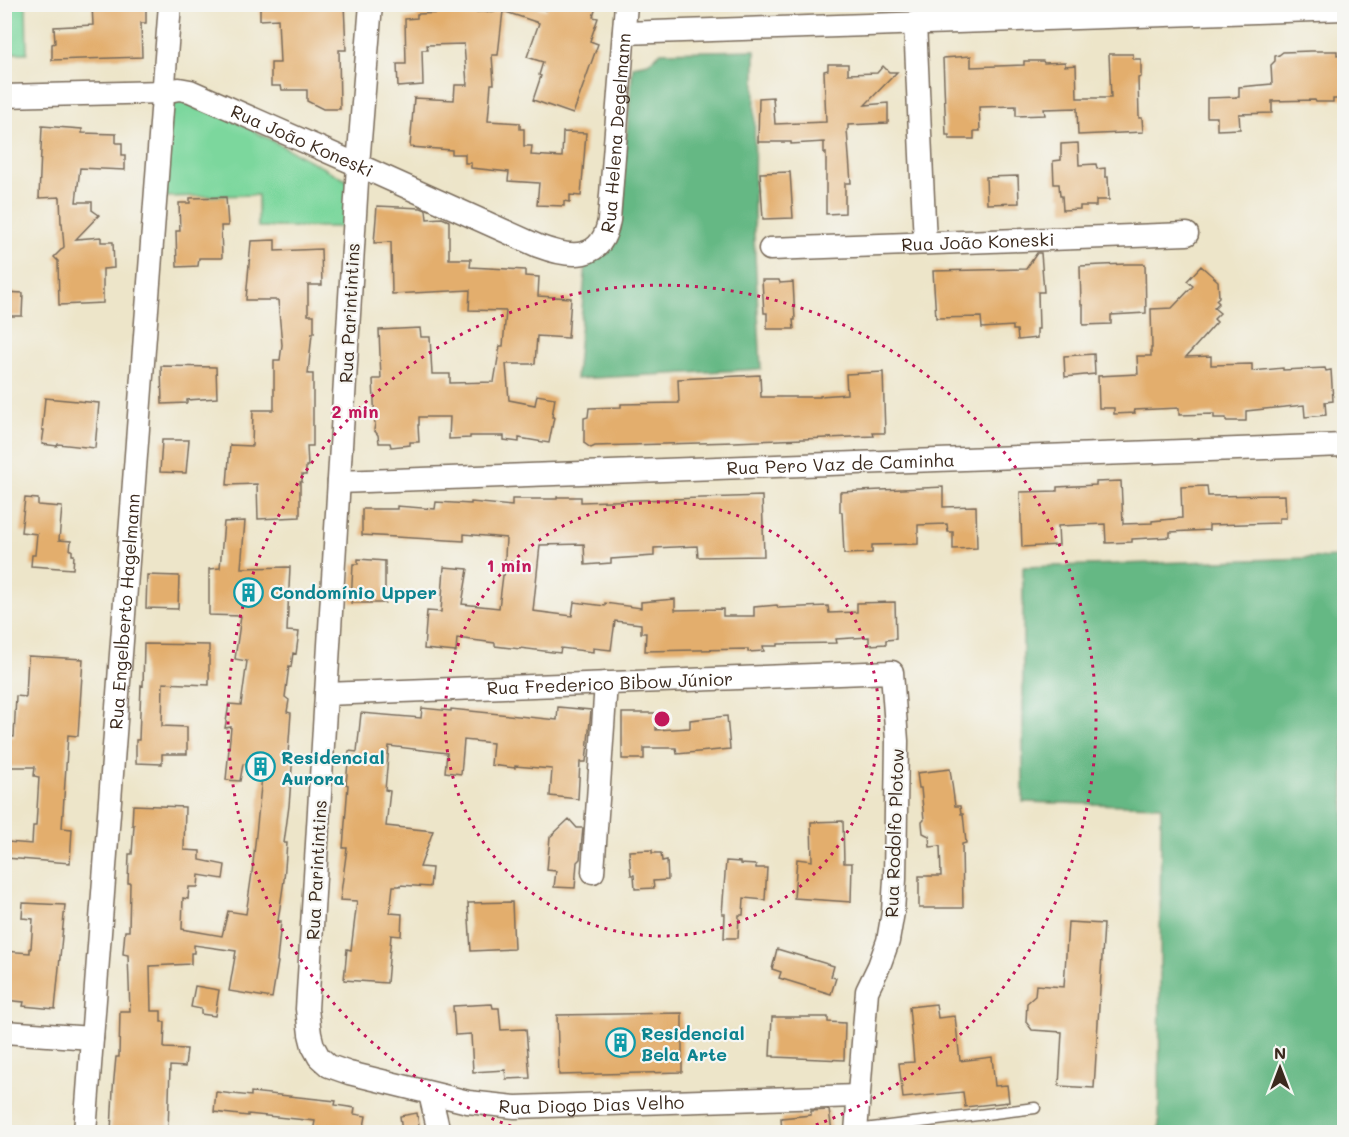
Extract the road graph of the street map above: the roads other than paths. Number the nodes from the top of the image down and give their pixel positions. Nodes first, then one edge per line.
1 (170, 4) edge
2 (371, 4) edge
3 (626, 4) edge
4 (1344, 9) edge
5 (915, 23) junction
6 (624, 33) junction
7 (163, 92) junction
8 (4, 96) edge
9 (358, 165) junction
10 (1186, 234) dead end
11 (925, 243) junction
12 (770, 249) dead end
13 (587, 252) joint
14 (1344, 445) edge
15 (339, 482) junction
16 (892, 672) joint
17 (606, 683) junction
18 (326, 694) junction
19 (593, 872) dead end
20 (4, 1032) edge
21 (92, 1038) junction
22 (329, 1066) joint
23 (430, 1094) junction
24 (858, 1096) junction
25 (1035, 1108) dead end
26 (856, 1131) edge
27 (85, 1132) edge
28 (439, 1132) edge

1 - 7 street, Rua Engelberto Hagelmann
2 - 9 street, Rua Parintintins
3 - 6 street, Rua Helena Degelmann
4 - 5 street
5 - 6 street
5 - 11 street
6 - 13 street, Rua Helena Degelmann
7 - 8 street, Rua João Koneski
7 - 9 street, Rua João Koneski
7 - 21 street, Rua Engelberto Hagelmann
9 - 13 street, Rua João Koneski
9 - 15 street, Rua Parintintins
10 - 11 street, Rua João Koneski
11 - 12 street, Rua João Koneski
14 - 15 street, Rua Pero Vaz de Caminha
15 - 18 street, Rua Parintintins
16 - 17 street, Rua Frederico Bibow Júnior
16 - 24 street, Rua Rodolfo Plotow
17 - 18 street, Rua Frederico Bibow Júnior
17 - 19 street
18 - 22 street, Rua Parintintins
20 - 21 street
21 - 27 street, Rua Engelberto Hagelmann
22 - 23 street, Rua Diogo Dias Velho
23 - 24 street, Rua Diogo Dias Velho
23 - 28 street
24 - 26 street, Rua Rodolfo Plotow
25 - 26 lane

